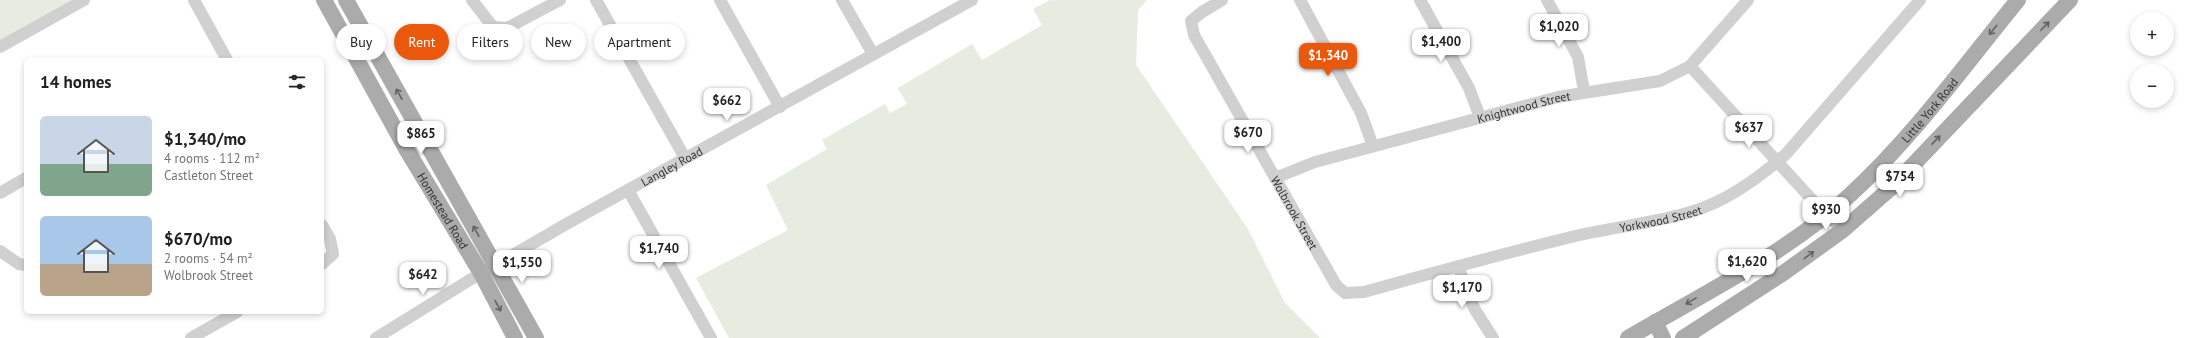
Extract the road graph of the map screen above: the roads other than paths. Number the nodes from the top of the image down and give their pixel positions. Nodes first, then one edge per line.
1 (84, 0) edge
2 (324, 0) edge
3 (346, 0) edge
4 (472, 0) edge
5 (560, 0) edge
6 (596, 0) edge
7 (720, 0) edge
8 (842, 0) edge
9 (1222, 0) edge
10 (1300, 0) edge
11 (1420, 0) edge
12 (1547, 0) edge
13 (1748, 0) edge
14 (1920, 0) edge
15 (2018, 0) edge
16 (2070, 0) edge
17 (196, 1) edge
18 (969, 1) edge
19 (360, 24) edge
20 (0, 48) edge
21 (873, 54) junction
22 (226, 58) edge
23 (380, 60) joint
24 (1690, 66) junction
25 (363, 70) junction
26 (1584, 92) junction
27 (780, 107) junction
28 (1480, 117) junction
29 (424, 138) junction
30 (1373, 146) junction
31 (405, 147) junction
32 (685, 158) junction
33 (1777, 162) junction
34 (1274, 178) junction
35 (24, 179) edge
36 (628, 190) junction
37 (0, 193) edge
38 (1826, 215) junction
39 (324, 229) edge
40 (1842, 230) junction
41 (0, 251) edge
42 (324, 262) edge
43 (24, 265) edge
44 (1458, 266) junction
45 (488, 269) junction
46 (1331, 277) joint
47 (1728, 279) junction
48 (1741, 301) junction
49 (233, 314) edge
50 (1655, 322) junction
51 (191, 338) edge
52 (376, 338) edge
53 (515, 338) edge
54 (536, 338) edge
55 (710, 338) edge
56 (1493, 338) edge
57 (1628, 338) edge
58 (1663, 338) edge
59 (1683, 338) edge

1 - 20 street
2 - 25 main road, Homestead Road
3 - 19 main road, Homestead Road
4 - 5 street
6 - 32 street
7 - 27 street
8 - 21 street
9 - 34 street, Wolbrook Street
10 - 30 street
11 - 28 street
12 - 26 street
13 - 24 street, Knightwood Street
14 - 33 street, Yorkwood Street
15 -> 38 main road, Little York Road
40 -> 16 main road, Little York Road
17 - 22 street
18 - 21 street, Langley Road
21 - 27 street, Langley Road
23 - 25 main road
29 -> 23 main road, Homestead Road
24 - 26 street, Knightwood Street
24 - 33 street
25 - 31 main road, Homestead Road
26 - 28 street, Knightwood Street
27 - 32 street, Langley Road
28 - 30 street, Knightwood Street
29 - 31 main road
45 -> 29 main road, Homestead Road
30 - 34 street, Knightwood Street
31 - 45 main road, Homestead Road
32 - 36 street, Langley Road
33 - 38 street
33 - 44 street, Yorkwood Street
34 - 46 street, Wolbrook Street
35 - 37 street
36 - 45 street, Langley Road
36 - 55 street
38 - 40 street
38 - 47 main road, Little York Road
39 - 42 street
48 -> 40 main road, Little York Road
41 - 43 street
44 - 46 street, Yorkwood Street
44 - 56 street
45 - 52 street, Langley Road
45 -> 53 main road, Homestead Road
45 - 54 main road, Homestead Road
47 - 48 main road
47 -> 50 main road, Little York Road
48 - 59 main road, Little York Road
49 - 51 street
50 - 57 main road, Little York Road
50 - 58 main road

